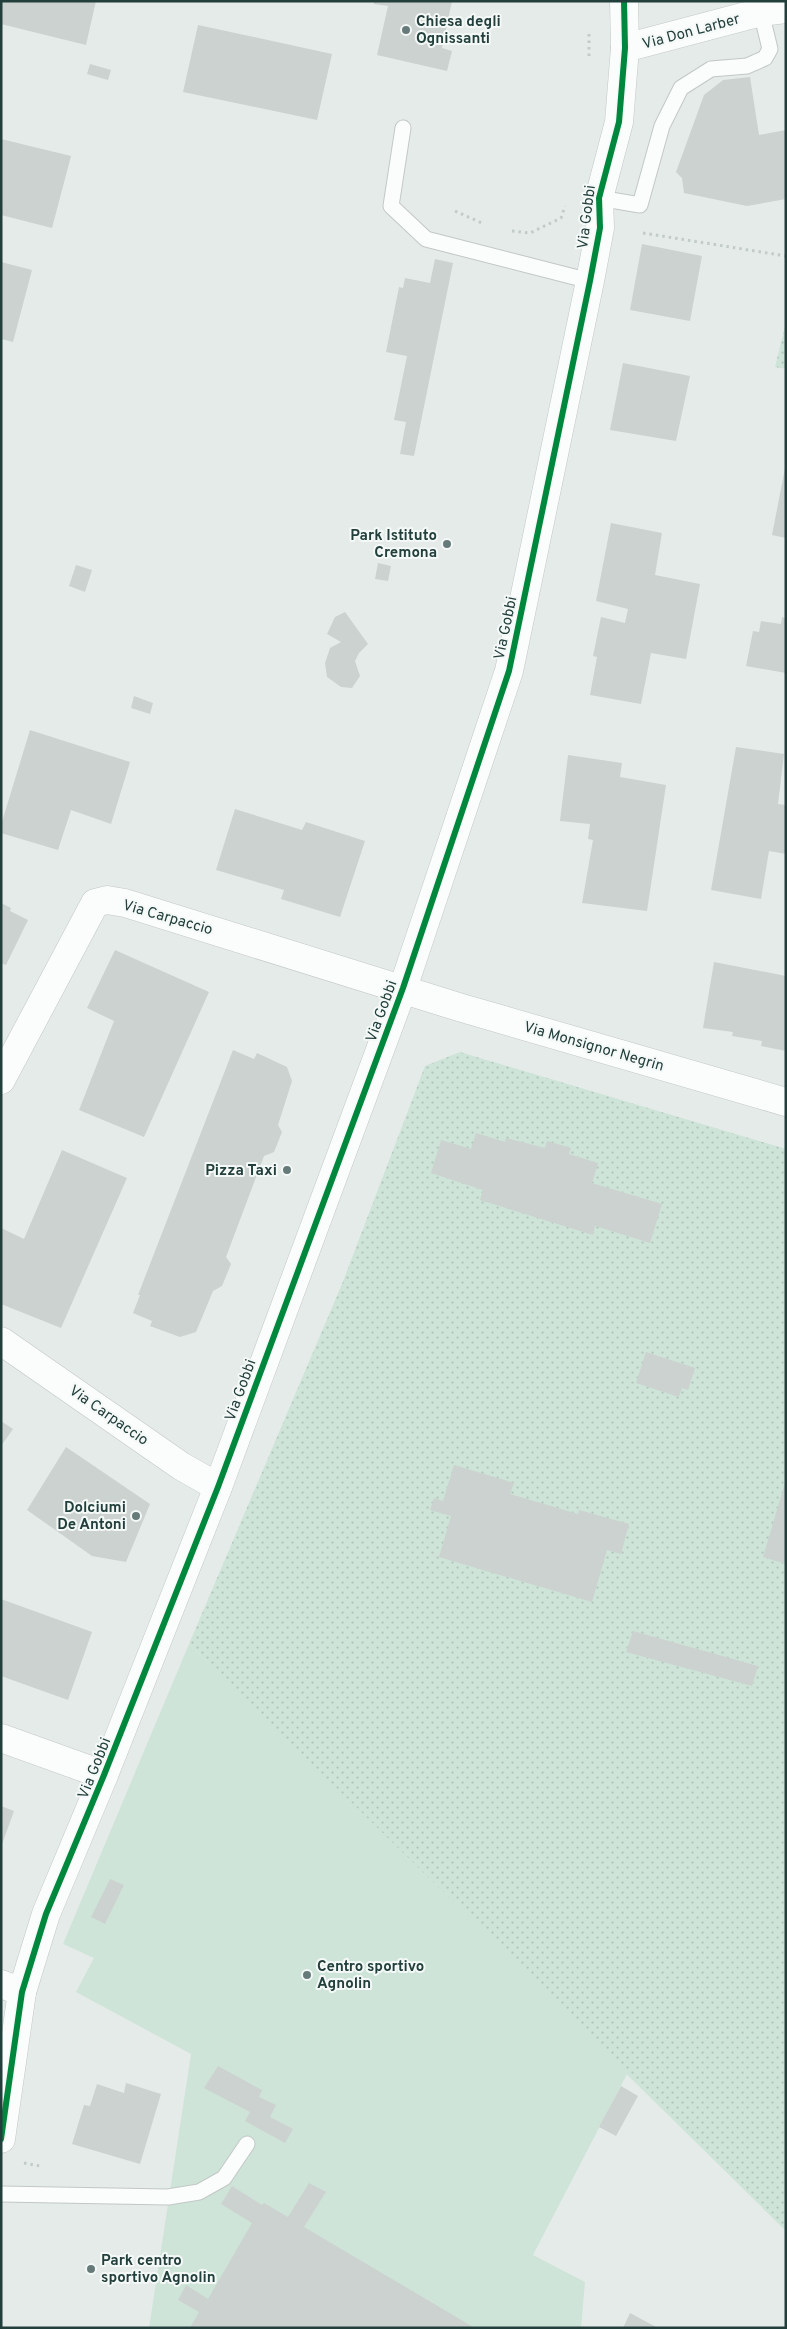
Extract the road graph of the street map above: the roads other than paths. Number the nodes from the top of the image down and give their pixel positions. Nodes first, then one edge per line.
1 (624, 1) edge
2 (773, 11) edge
3 (625, 48) junction
4 (403, 128) dead end
5 (599, 198) junction
6 (590, 281) junction
7 (403, 988) junction
8 (1, 1080) edge
9 (786, 1102) edge
10 (1, 1341) edge
11 (218, 1486) junction
12 (1, 1738) edge
13 (104, 1776) junction
14 (12, 1988) edge
15 (1, 2139) edge
16 (247, 2144) dead end
17 (1, 2194) edge

1 - 3 street, Via Gobbi
2 - 3 street, Via Don Larber
2 - 5 lane
3 - 5 street, Via Gobbi
4 - 6 lane
5 - 6 street, Via Gobbi
6 - 7 street, Via Gobbi
7 - 8 street, Via Carpaccio
7 - 9 street, Via Monsignor Negrin
7 - 11 street, Via Gobbi
10 - 11 street, Via Carpaccio
11 - 13 street, Via Gobbi
12 - 13 street
13 - 14 street, Via Gobbi
14 - 15 street, Via Gobbi
16 - 17 lane

